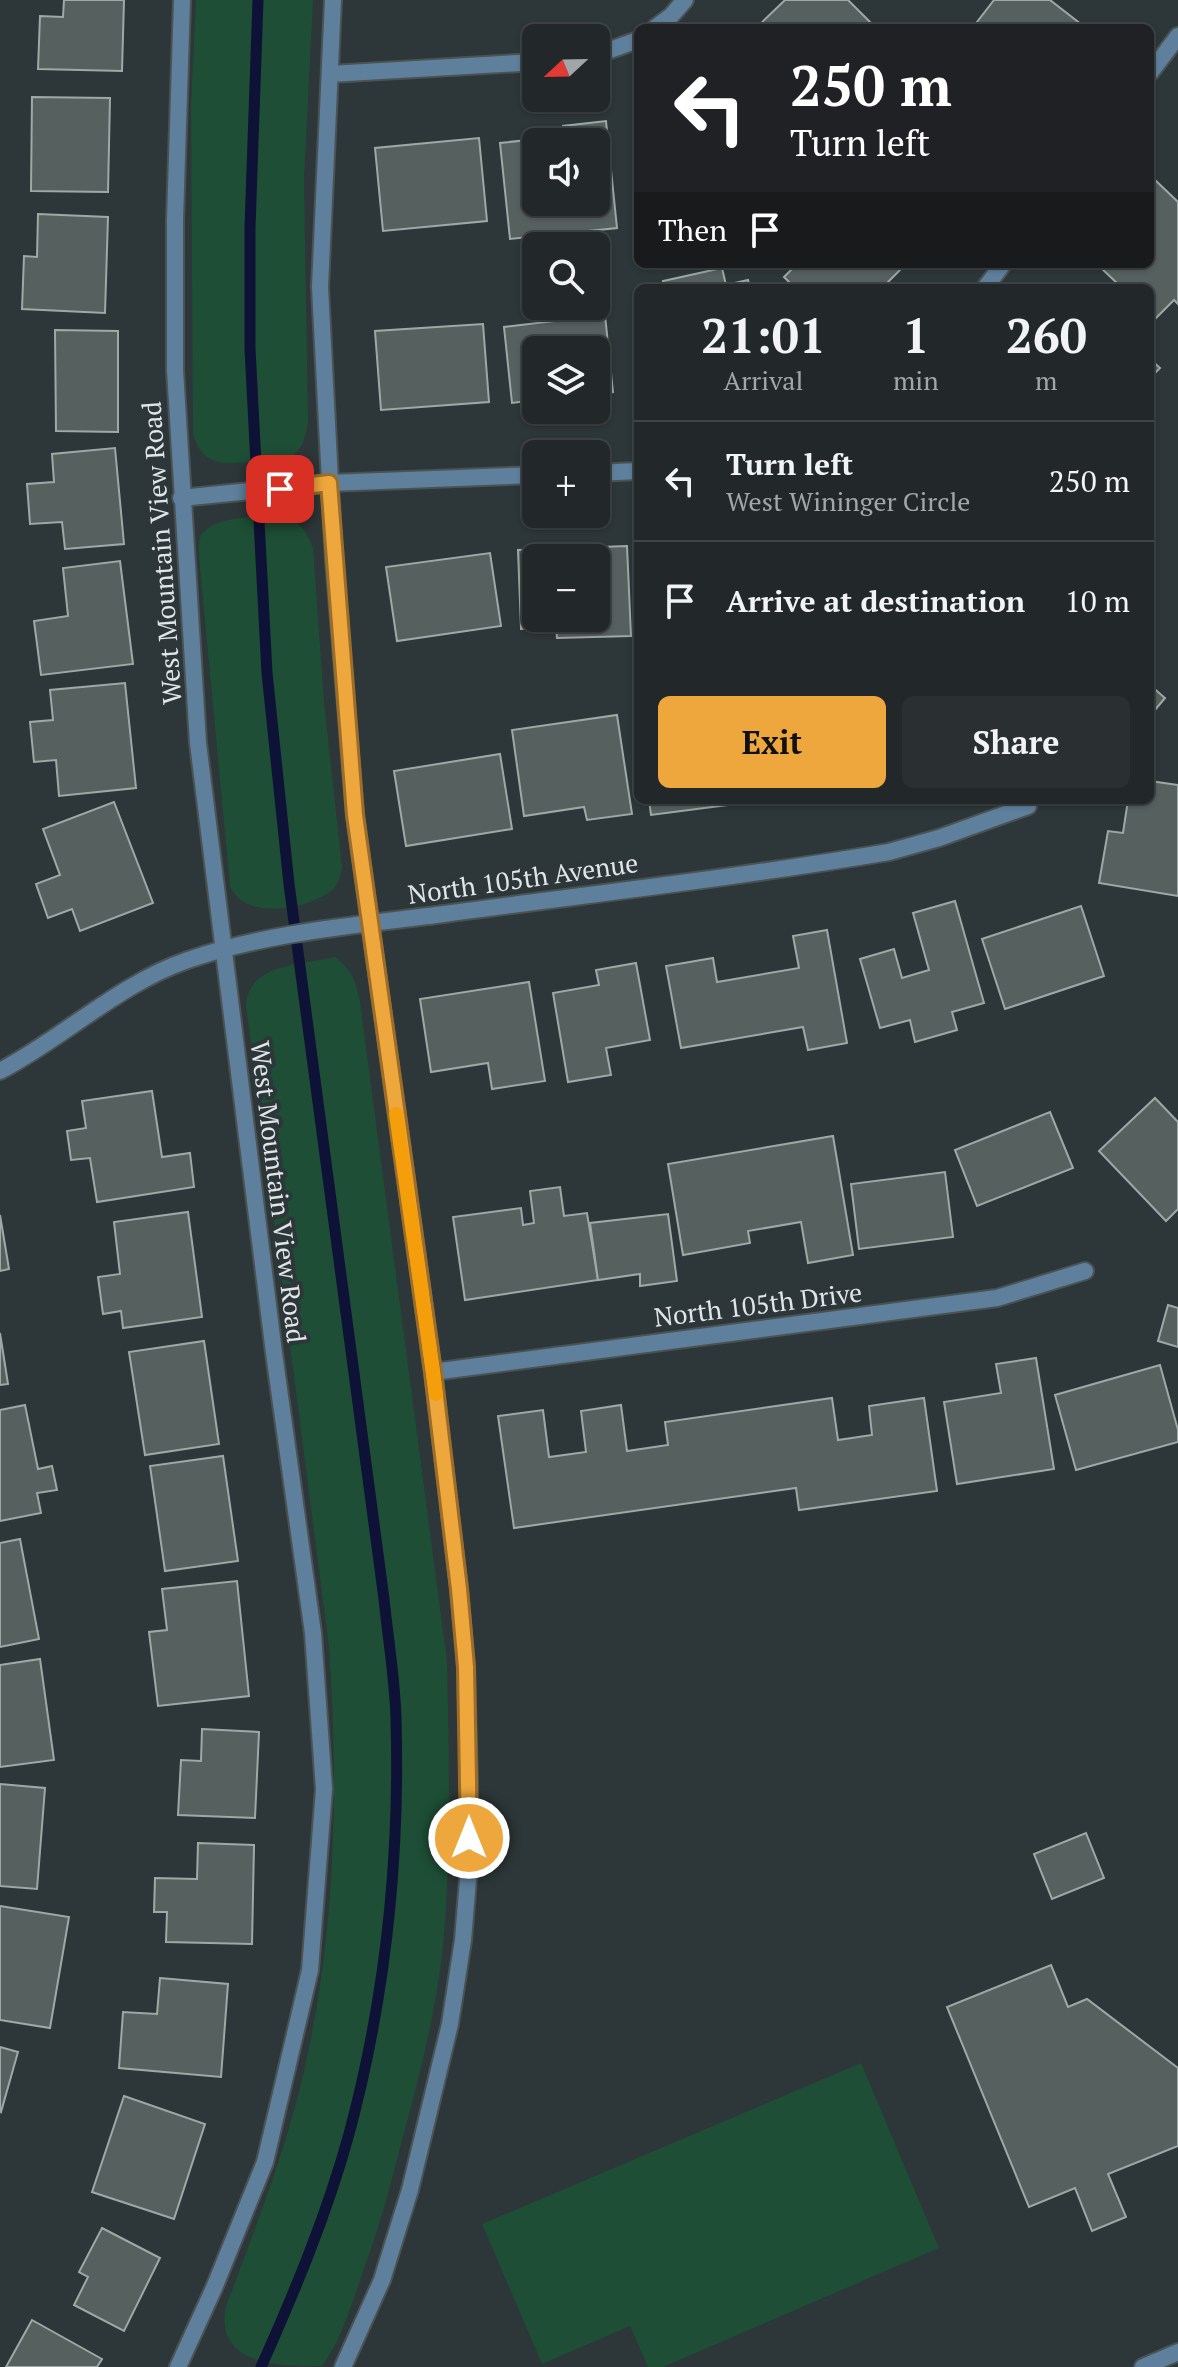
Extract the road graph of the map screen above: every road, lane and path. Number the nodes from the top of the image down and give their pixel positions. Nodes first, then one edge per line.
1 (182, 0) edge
2 (333, 0) edge
3 (685, 0) edge
4 (660, 24) edge
5 (1178, 36) edge
6 (634, 41) edge
7 (610, 50) edge
8 (522, 63) edge
9 (1154, 68) edge
10 (330, 74) junction
11 (634, 471) edge
12 (610, 472) edge
13 (522, 476) edge
14 (329, 483) junction
15 (181, 498) junction
16 (1028, 806) dead end
17 (369, 924) junction
18 (223, 949) junction
19 (0, 1071) edge
20 (1085, 1271) dead end
21 (433, 1372) junction
22 (1178, 2352) edge
23 (178, 2367) edge
24 (343, 2367) edge
25 (1143, 2367) edge

1 - 15 street, West Mountain View Road
2 - 10 street
3 - 4 street
5 - 9 street
6 - 7 street
8 - 10 street
10 - 14 street
11 - 12 street
13 - 14 street
14 - 15 street
14 - 17 street
15 - 18 street, West Mountain View Road
16 - 17 street, North 105th Avenue
17 - 18 street, North 105th Avenue
17 - 21 street
18 - 19 street, North 105th Avenue
18 - 23 street, West Mountain View Road
20 - 21 street, North 105th Drive
21 - 24 street
22 - 25 street

